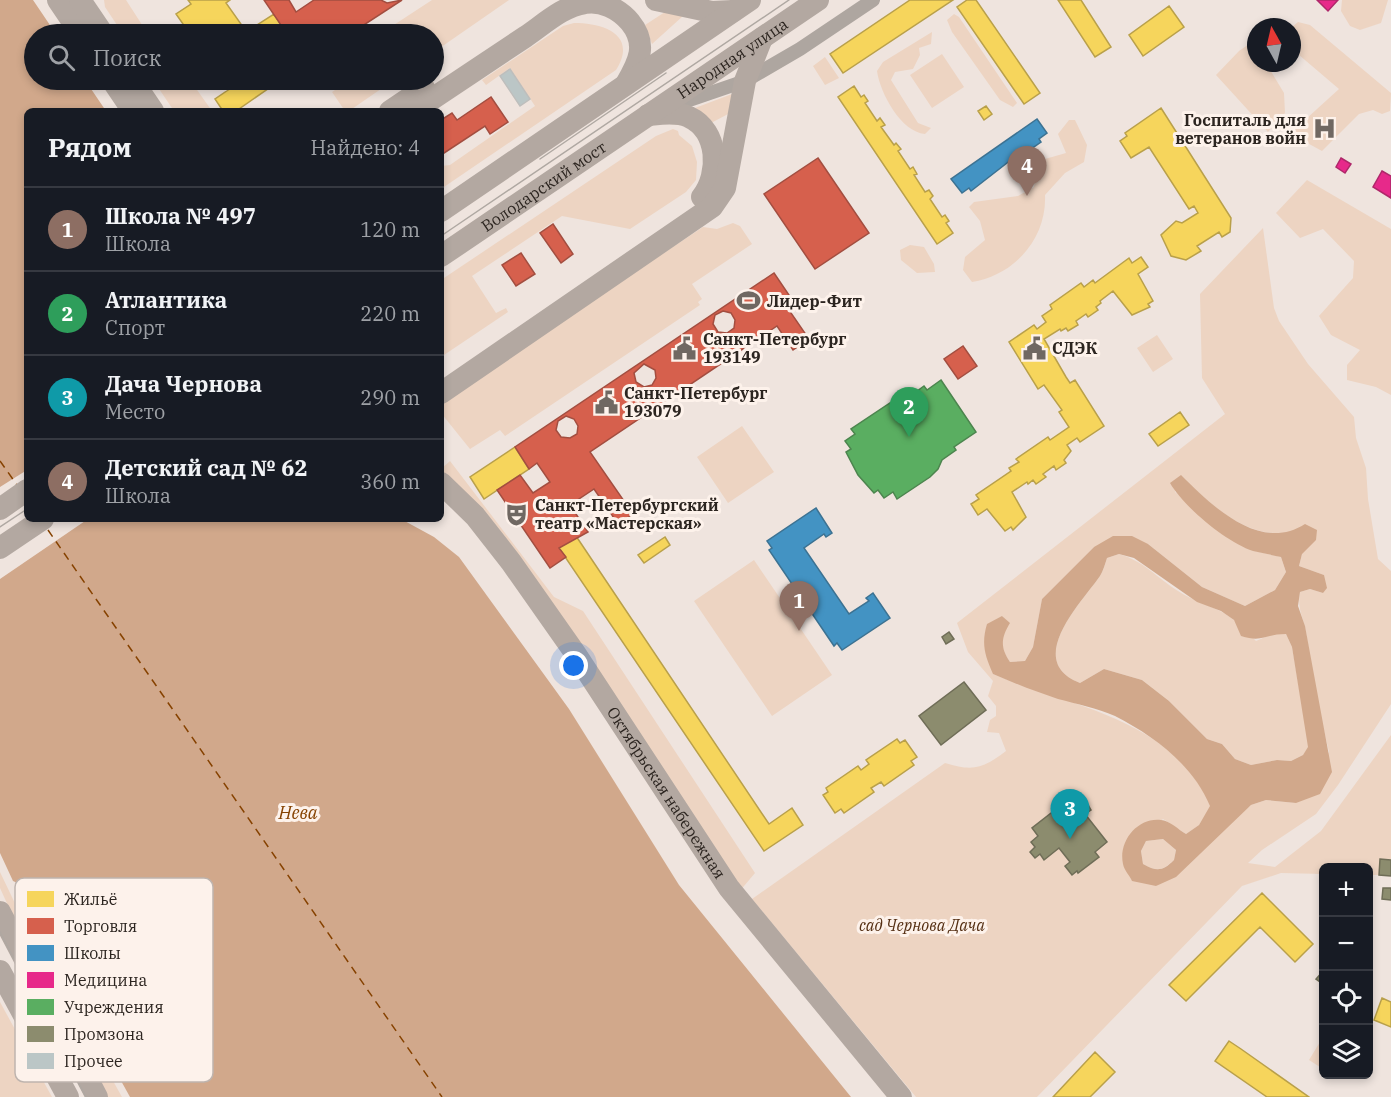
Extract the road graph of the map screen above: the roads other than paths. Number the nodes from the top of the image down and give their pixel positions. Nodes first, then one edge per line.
1 (58, 0) edge
2 (80, 0) edge
3 (558, 0) edge
4 (656, 0) edge
5 (818, 0) edge
6 (873, 0) edge
7 (742, 5) edge
8 (74, 24) edge
9 (96, 24) edge
10 (762, 38) junction
11 (444, 75) edge
12 (745, 81) junction
13 (625, 87) junction
14 (119, 90) edge
15 (139, 90) edge
16 (422, 90) edge
17 (131, 108) edge
18 (151, 108) edge
19 (395, 108) edge
20 (419, 108) edge
21 (646, 115) junction
22 (444, 209) edge
23 (444, 254) edge
24 (444, 374) edge
25 (444, 391) edge
26 (444, 486) edge
27 (24, 492) edge
28 (444, 502) edge
29 (0, 508) edge
30 (39, 522) edge
31 (0, 548) edge
32 (0, 912) edge
33 (15, 941) edge
34 (0, 971) edge
35 (15, 999) edge
36 (60, 1082) edge
37 (89, 1082) edge
38 (68, 1097) edge
39 (97, 1097) edge
40 (884, 1097) edge
41 (901, 1097) edge

1 - 8 main road
2 - 9 main road
3 - 11 main road
4 - 7 main road
5 - 10 main road, Народная улица
6 - 12 street
7 - 13 main road
10 - 12 main road
10 - 21 main road, Народная улица
12 - 21 street
12 - 25 main road
13 - 20 main road
13 - 22 main road
14 - 17 main road
15 - 18 main road
16 - 19 main road
21 - 23 main road, Володарский мост
21 - 24 main road
26 - 41 main road, Октябрьская набережная
27 - 29 main road
28 - 40 main road, Октябрьская набережная
30 - 31 main road
32 - 33 main road
34 - 35 main road
36 - 38 main road
37 - 39 main road

